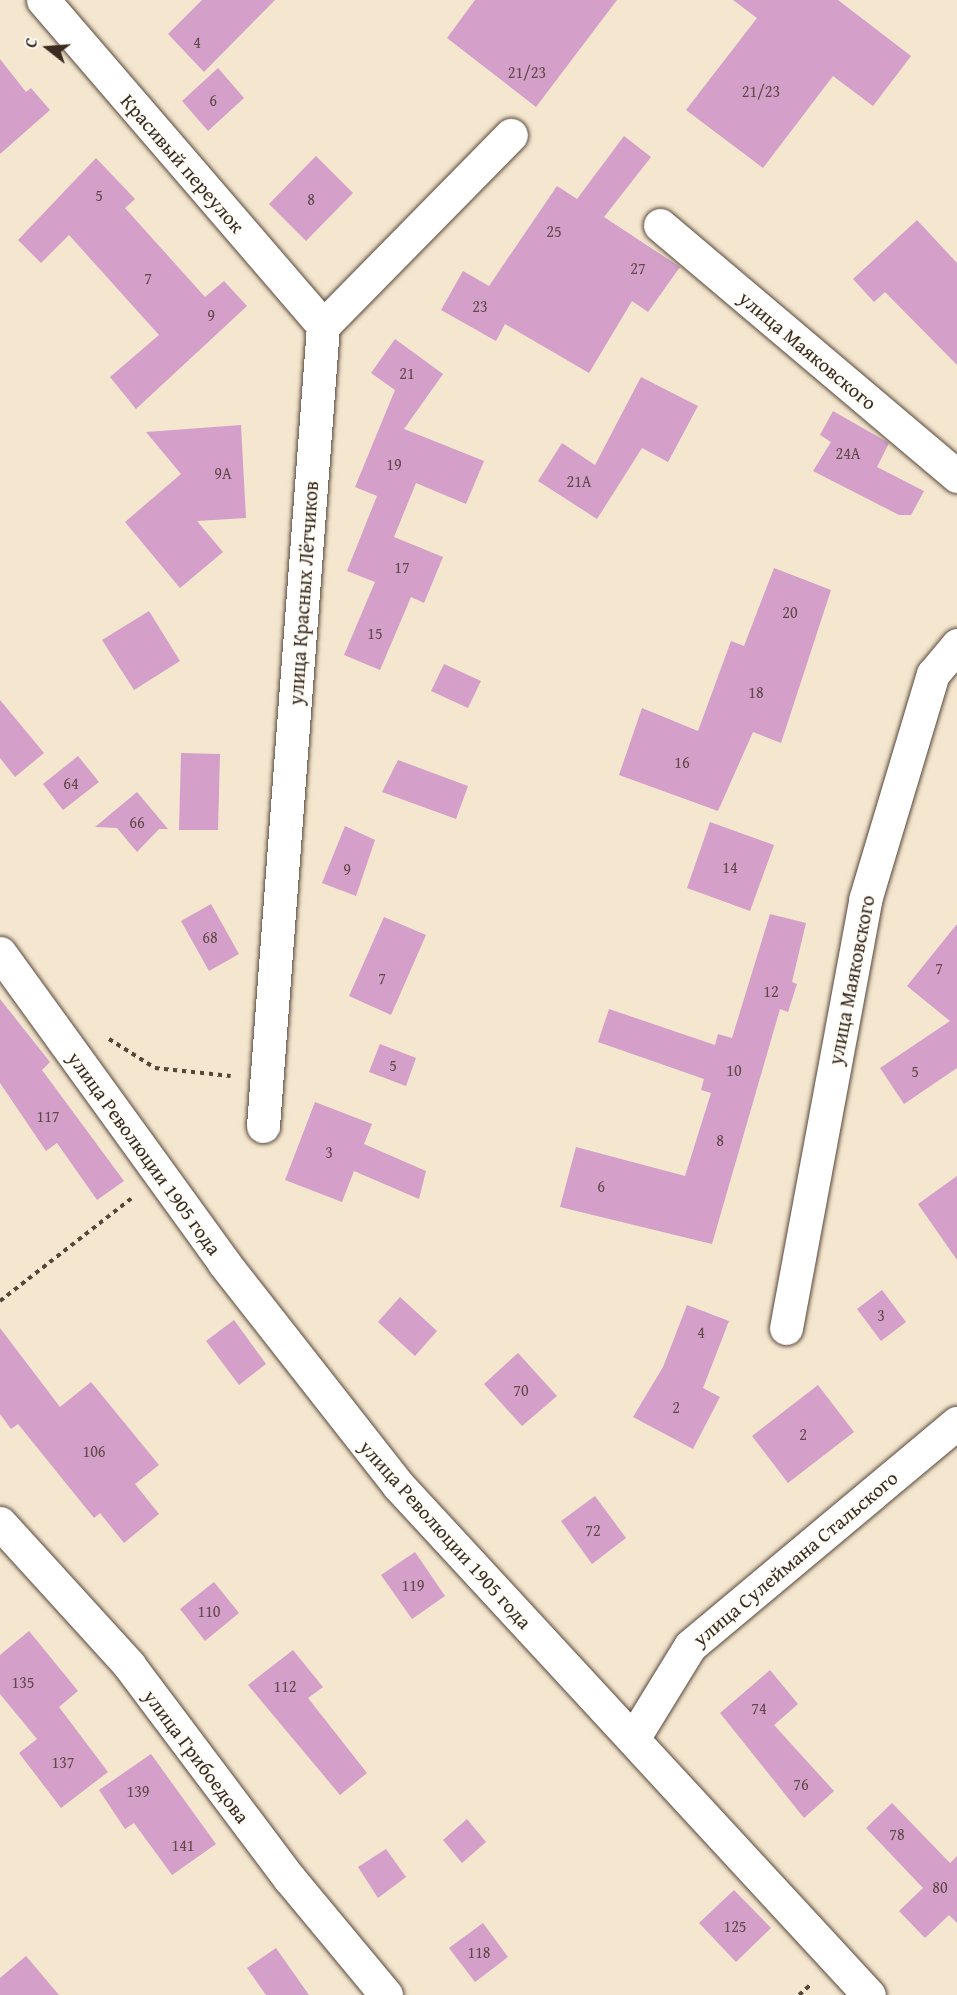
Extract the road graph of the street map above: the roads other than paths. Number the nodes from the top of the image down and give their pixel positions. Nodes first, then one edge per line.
1 (43, 0) edge
2 (511, 135) dead end
3 (660, 225) dead end
4 (323, 327) junction
5 (957, 476) edge
6 (957, 645) edge
7 (0, 953) edge
8 (263, 1126) dead end
9 (786, 1328) dead end
10 (957, 1423) edge
11 (0, 1523) edge
12 (633, 1739) junction
13 (386, 1995) edge
14 (869, 1995) edge

1 - 4 street, Красивый переулок
2 - 4 street
3 - 5 street, улица Маяковского
4 - 8 street, улица Красных Лётчиков
6 - 9 street, улица Маяковского
7 - 12 street, улица Революции 1905 года
10 - 12 street, улица Сулеймана Стальского
11 - 13 street, улица Грибоедова
12 - 14 street, улица Революции 1905 года

